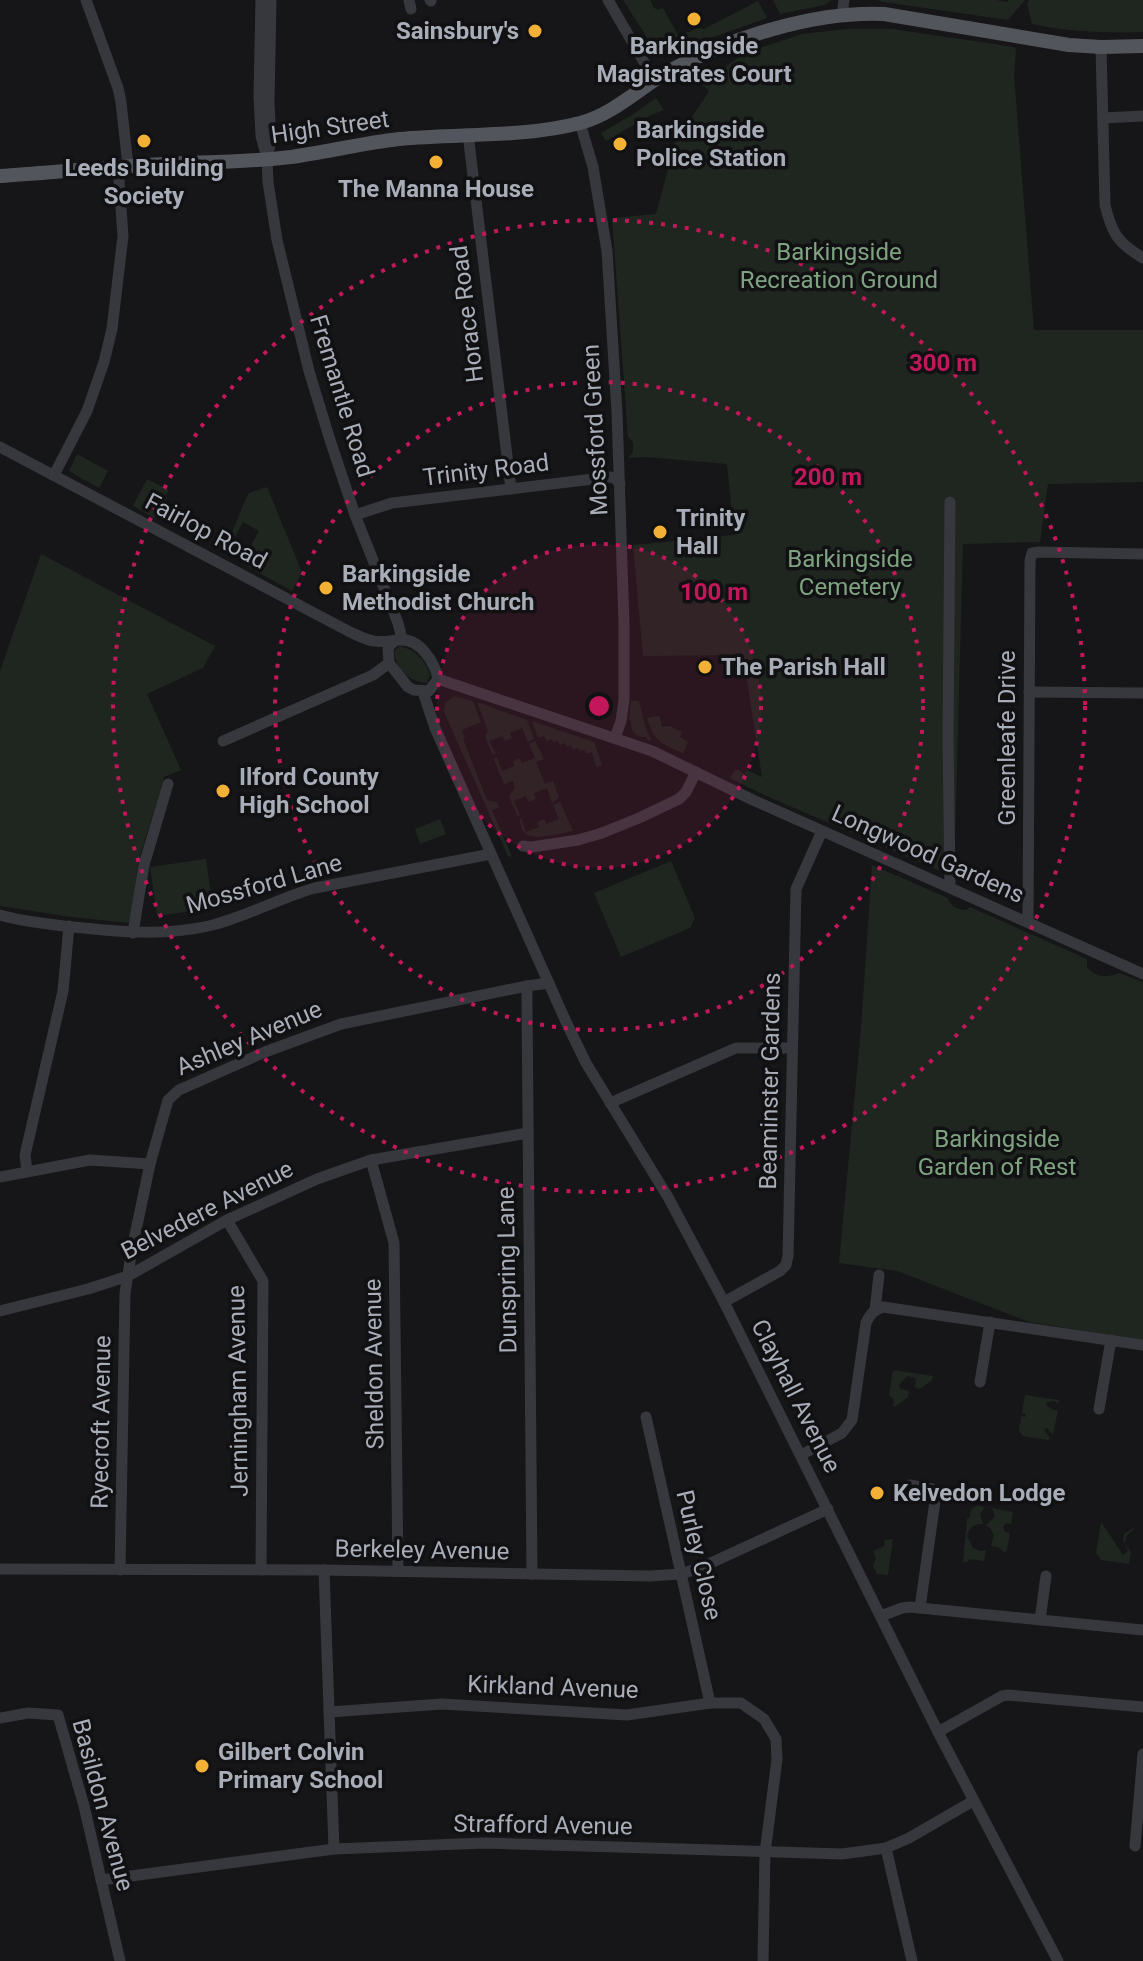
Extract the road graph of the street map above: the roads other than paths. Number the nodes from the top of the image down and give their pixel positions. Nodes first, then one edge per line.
1 (86, 0) edge
2 (261, 0) edge
3 (271, 0) edge
4 (608, 0) edge
5 (862, 6) edge
6 (843, 7) edge
7 (1143, 46) edge
8 (1101, 47) junction
9 (655, 81) junction
10 (1143, 116) edge
11 (1103, 118) junction
12 (580, 123) junction
13 (468, 134) junction
14 (267, 158) junction
15 (123, 166) junction
16 (0, 176) edge
17 (1143, 258) edge
18 (1, 450) edge
19 (54, 475) junction
20 (620, 484) junction
21 (511, 489) junction
22 (950, 502) dead end
23 (355, 515) junction
24 (1143, 554) edge
25 (398, 640) junction
26 (389, 663) junction
27 (438, 679) junction
28 (423, 692) junction
29 (1029, 692) junction
30 (1143, 693) edge
31 (615, 738) junction
32 (223, 741) dead end
33 (696, 772) junction
34 (168, 784) dead end
35 (822, 831) junction
36 (523, 846) dead end
37 (491, 854) junction
38 (950, 887) junction
39 (0, 915) edge
40 (1028, 922) junction
41 (69, 926) junction
42 (133, 933) junction
43 (1143, 974) edge
44 (549, 983) junction
45 (527, 986) junction
46 (792, 1048) junction
47 (610, 1103) junction
48 (528, 1133) junction
49 (371, 1160) junction
50 (150, 1164) junction
51 (27, 1171) junction
52 (0, 1177) edge
53 (227, 1220) junction
54 (879, 1275) dead end
55 (128, 1276) junction
56 (724, 1302) junction
57 (875, 1310) junction
58 (0, 1311) edge
59 (990, 1322) junction
60 (1111, 1340) junction
61 (1143, 1345) edge
62 (980, 1382) dead end
63 (1099, 1409) dead end
64 (646, 1417) dead end
65 (801, 1455) junction
66 (910, 1485) dead end
67 (828, 1509) junction
68 (0, 1569) edge
69 (120, 1570) junction
70 (261, 1570) junction
71 (324, 1570) junction
72 (398, 1571) junction
73 (532, 1574) junction
74 (681, 1574) junction
75 (1046, 1576) dead end
76 (920, 1608) junction
77 (881, 1616) junction
78 (1040, 1620) junction
79 (1143, 1630) edge
80 (710, 1703) junction
81 (1143, 1707) edge
82 (329, 1712) junction
83 (0, 1718) edge
84 (938, 1732) junction
85 (1143, 1754) edge
86 (973, 1801) junction
87 (1135, 1846) dead end
88 (886, 1848) junction
89 (334, 1849) junction
90 (765, 1853) junction
91 (101, 1880) junction
92 (120, 1961) edge
93 (763, 1961) edge
94 (912, 1961) edge
95 (1058, 1961) edge

1 - 15 street
2 - 14 street
3 - 14 street
4 - 9 street
5 - 6 main road, High Street
5 - 8 main road, High Street
6 - 9 main road, High Street
7 - 8 main road, High Street
8 - 11 street
9 - 12 main road, High Street
10 - 11 street
11 - 17 street
12 - 13 main road, High Street
12 - 20 street, Mossford Green
13 - 14 main road, High Street
13 - 21 street, Horace Road
14 - 15 main road, High Street
14 - 23 street, Fremantle Road
15 - 16 main road, High Street
15 - 19 street
18 - 19 street, Fairlop Road
19 - 25 street, Fairlop Road
20 - 21 street, Trinity Road
20 - 31 street, Mossford Green
21 - 23 street, Trinity Road
22 - 38 street
23 - 25 street, Fremantle Road
24 - 29 street, Greenleafe Drive
25 - 26 street
25 - 27 street
26 - 28 street
26 - 32 street
27 - 28 street
27 - 31 street, Longwood Gardens
28 - 37 street
29 - 30 street
29 - 40 street, Greenleafe Drive
31 - 33 street, Longwood Gardens
33 - 35 street, Longwood Gardens
33 - 36 street
34 - 42 street
35 - 38 street, Longwood Gardens
35 - 46 street, Beaminster Gardens
37 - 42 street, Mossford Lane
37 - 44 street, Clayhall Avenue
38 - 40 street, Longwood Gardens
39 - 41 street, Mossford Lane
40 - 43 street, Longwood Gardens
41 - 42 street, Mossford Lane
41 - 51 street
44 - 45 street
44 - 47 street, Clayhall Avenue
45 - 48 street, Dunspring Lane
45 - 50 street, Ashley Avenue
46 - 47 street
46 - 56 street, Beaminster Gardens
47 - 56 street, Clayhall Avenue
48 - 49 street, Belvedere Avenue
48 - 73 street, Dunspring Lane
49 - 53 street, Belvedere Avenue
49 - 72 street, Sheldon Avenue
50 - 51 street
50 - 55 street, Ashley Avenue
51 - 52 street
53 - 55 street, Belvedere Avenue
53 - 70 street, Jerningham Avenue
54 - 57 street
55 - 58 street, Belvedere Avenue
55 - 69 street, Ryecroft Avenue
56 - 65 street, Clayhall Avenue
57 - 59 street
57 - 65 street
59 - 60 street
59 - 62 street
60 - 61 street
60 - 63 street
64 - 74 street, Purley Close
65 - 67 street, Clayhall Avenue
66 - 76 street
67 - 74 street, Berkeley Avenue
67 - 77 street, Clayhall Avenue
68 - 69 street, Berkeley Avenue
69 - 70 street, Berkeley Avenue
70 - 71 street, Berkeley Avenue
71 - 72 street, Berkeley Avenue
71 - 82 street
72 - 73 street, Berkeley Avenue
73 - 74 street, Berkeley Avenue
74 - 80 street, Purley Close
75 - 78 street
76 - 77 street
76 - 78 street
77 - 84 street, Clayhall Avenue
78 - 79 street
80 - 82 street, Kirkland Avenue
80 - 90 street, Kirkland Avenue
81 - 84 street
82 - 89 street
83 - 91 street, Basildon Avenue
84 - 86 street, Clayhall Avenue
85 - 87 street
86 - 88 street, Strafford Avenue
86 - 95 street, Clayhall Avenue
88 - 90 street, Strafford Avenue
88 - 94 street
89 - 90 street, Strafford Avenue
89 - 91 street, Strafford Avenue
90 - 93 street, Kirkland Avenue
91 - 92 street, Basildon Avenue

